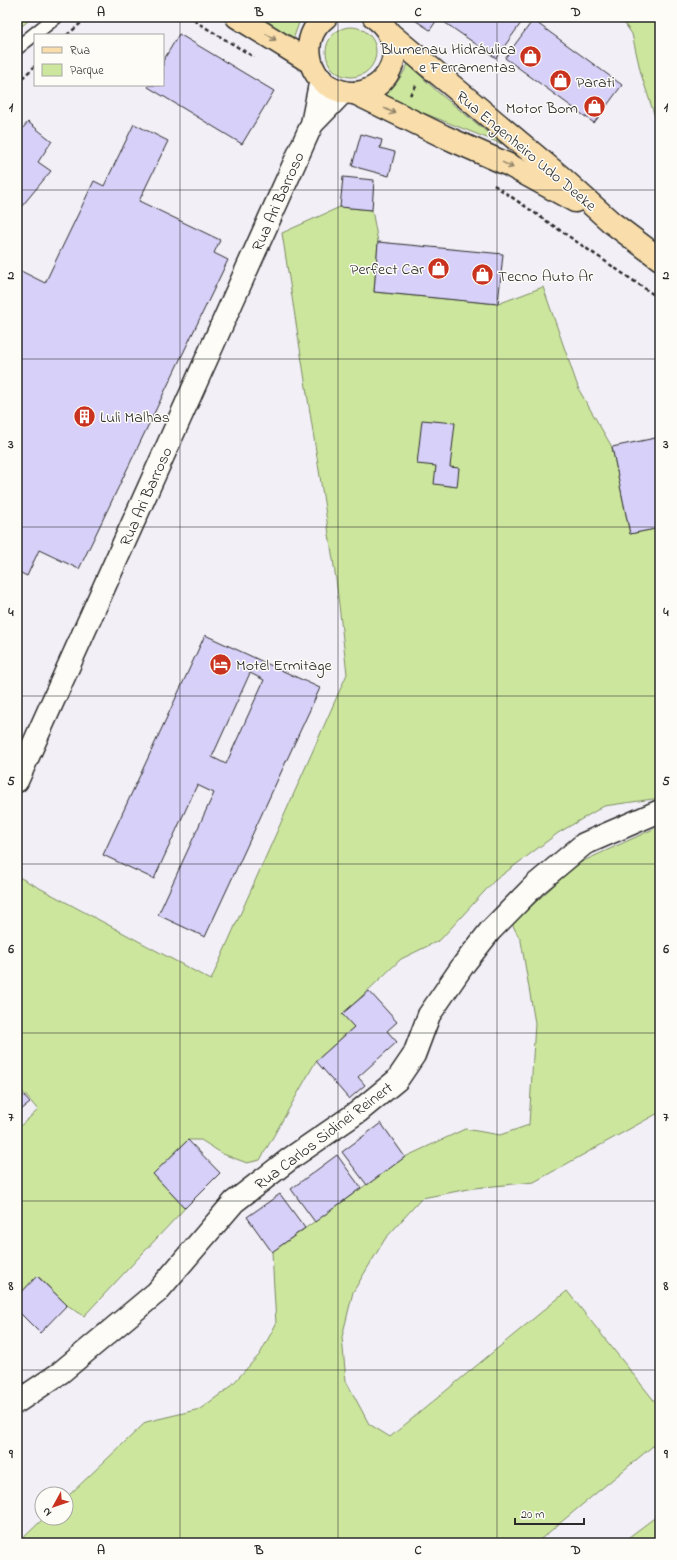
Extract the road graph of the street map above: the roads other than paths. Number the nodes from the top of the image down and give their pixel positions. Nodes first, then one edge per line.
1 (56, 17) edge
2 (237, 17) edge
3 (326, 17) edge
4 (381, 24) edge
5 (34, 34) edge
6 (35, 34) edge
7 (17, 48) edge
8 (316, 70) junction
9 (349, 93) junction
10 (312, 124) junction
11 (611, 222) junction
12 (660, 259) edge
13 (17, 781) edge
14 (660, 811) edge
15 (17, 1402) edge

1 - 6 lane
2 -> 8 main road
3 - 8 main road
4 - 9 main road
4 - 11 main road, Rua Engenheiro Udo Deeke
5 - 7 lane
8 - 9 main road, Rua Engenheiro Udo Deeke
8 - 10 street, Rua Ari Barroso
9 - 10 street, Rua Ari Barroso
9 -> 11 main road, Rua Engenheiro Udo Deeke
10 - 13 street, Rua Ari Barroso
11 - 12 main road, Rua Engenheiro Udo Deeke
14 - 15 street, Rua Carlos Sidinei Reinert

